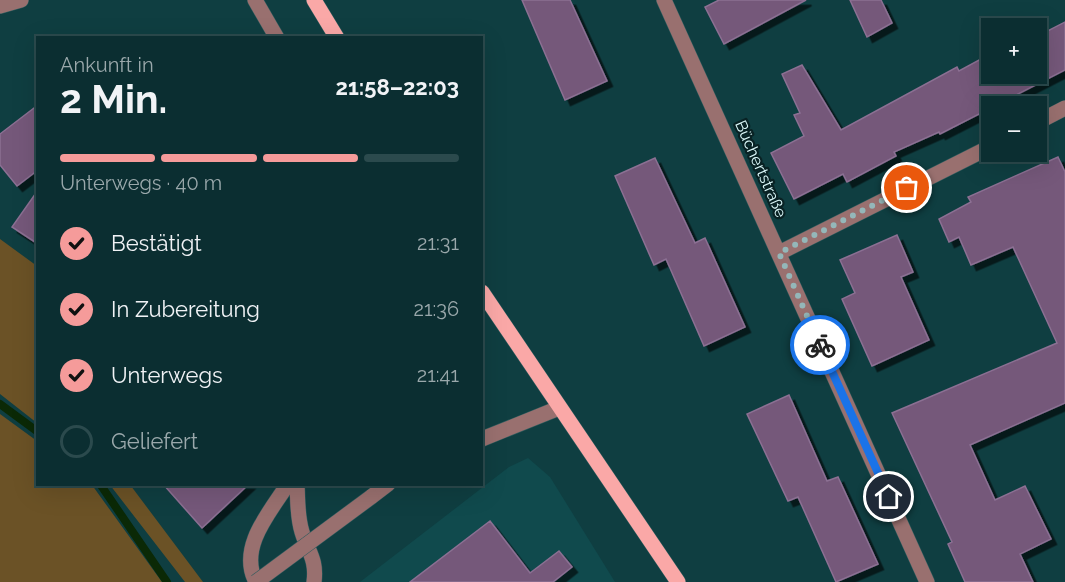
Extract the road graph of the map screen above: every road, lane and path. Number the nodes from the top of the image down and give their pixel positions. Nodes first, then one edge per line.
1 (21, 0) edge
2 (255, 0) edge
3 (314, 0) edge
4 (664, 0) edge
5 (0, 6) edge
6 (276, 36) edge
7 (336, 36) edge
8 (1065, 108) edge
9 (1047, 117) edge
10 (981, 152) edge
11 (779, 253) junction
12 (483, 294) edge
13 (559, 408) junction
14 (483, 439) edge
15 (287, 486) edge
16 (297, 486) edge
17 (385, 486) edge
18 (256, 582) edge
19 (314, 582) edge
20 (678, 582) edge
21 (927, 582) edge

1 - 5 street
2 - 6 street
3 - 7 main road
4 - 11 street, Büchertstraße
8 - 9 street
10 - 11 street
11 - 21 street, Büchertstraße
12 - 13 main road
13 - 14 street
13 - 20 main road
15 - 18 street
16 - 19 street
17 - 18 street, bridge

